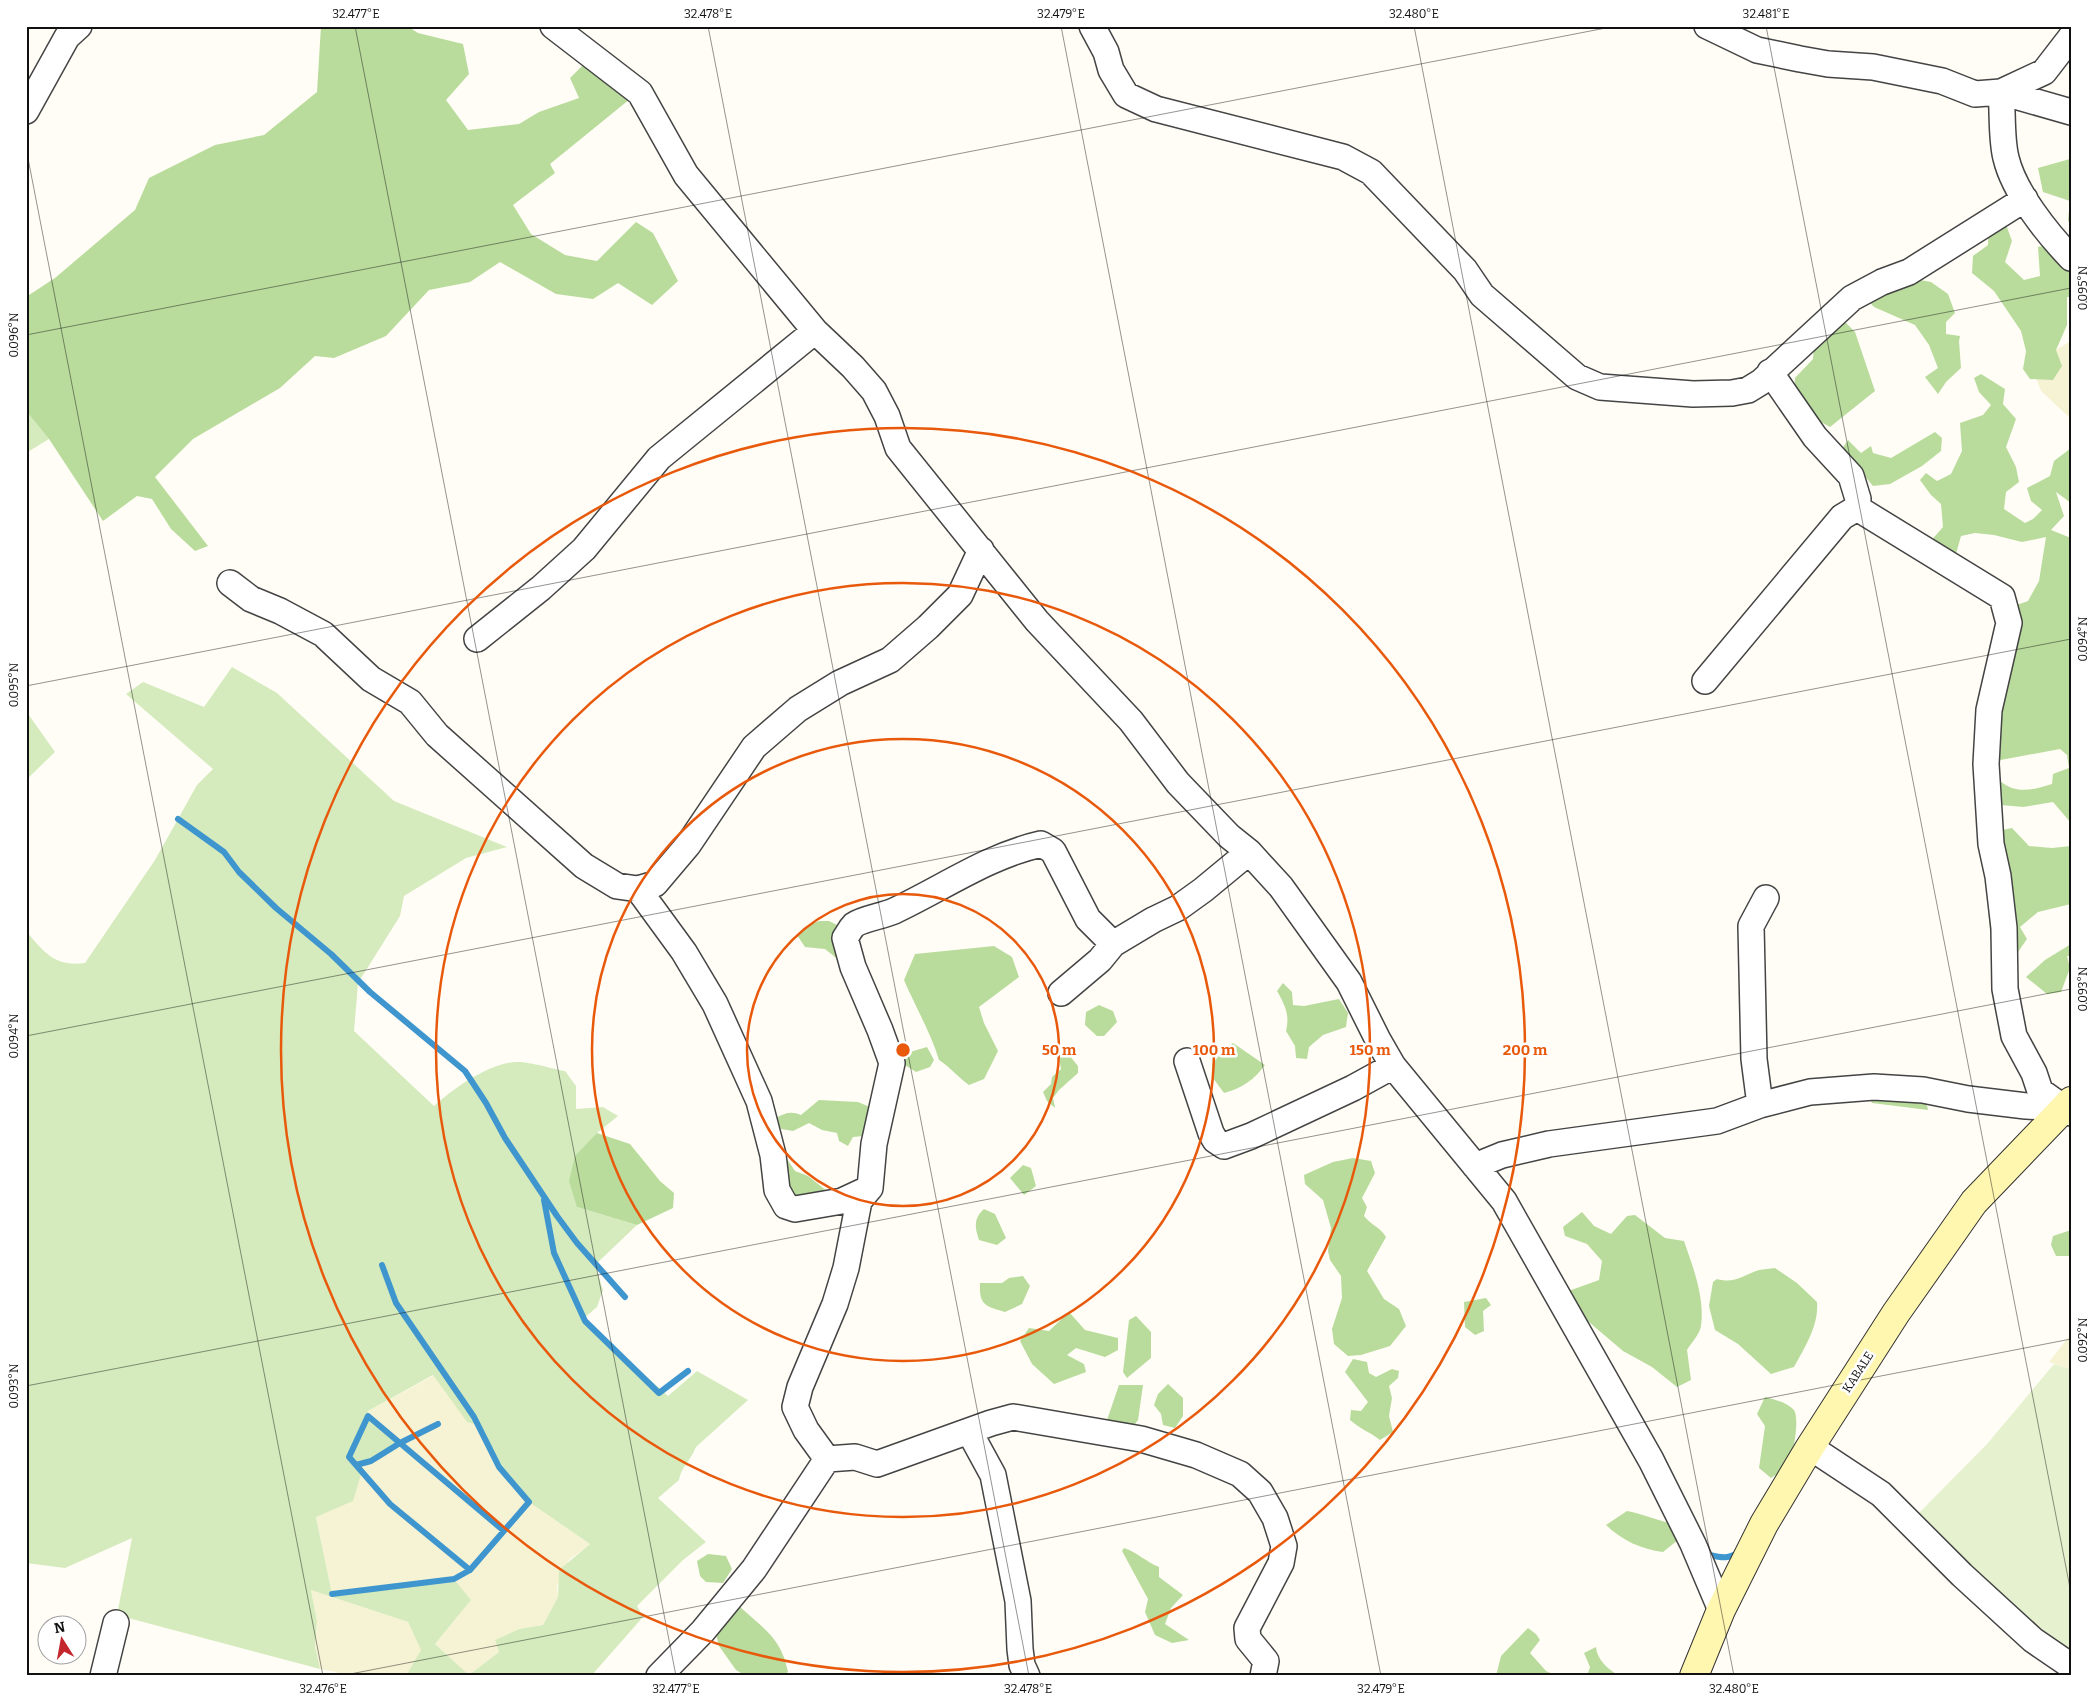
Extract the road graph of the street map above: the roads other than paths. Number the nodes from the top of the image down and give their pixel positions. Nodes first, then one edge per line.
1 (80, 26) edge
2 (553, 26) edge
3 (1092, 26) edge
4 (1707, 26) edge
5 (2071, 36) edge
6 (2001, 92) junction
7 (26, 111) edge
8 (2071, 112) edge
9 (2025, 199) junction
10 (2071, 258) edge
11 (814, 331) junction
12 (1770, 372) junction
13 (1857, 508) junction
14 (981, 550) junction
15 (230, 583) dead end
16 (477, 639) dead end
17 (1705, 681) dead end
18 (1249, 852) junction
19 (638, 889) junction
20 (1766, 898) dead end
21 (1113, 944) junction
22 (1061, 993) dead end
23 (1187, 1061) dead end
24 (1393, 1066) junction
25 (1760, 1105) junction
26 (2069, 1108) edge
27 (1475, 1166) junction
28 (870, 1188) junction
29 (969, 1431) junction
30 (1810, 1447) junction
31 (827, 1459) junction
32 (1721, 1610) junction
33 (116, 1623) dead end
34 (2071, 1666) edge
35 (103, 1676) edge
36 (659, 1676) edge
37 (1027, 1676) edge
38 (1263, 1676) edge
39 (1694, 1676) edge

1 - 7 street
2 - 11 street
3 - 12 street
4 - 6 street
5 - 6 street
6 - 8 street
6 - 9 street
9 - 10 street
9 - 12 street
11 - 14 street
11 - 16 street
12 - 13 street
13 - 17 street
13 - 26 street
14 - 18 street
14 - 19 street
15 - 19 street
18 - 21 street
18 - 24 street
19 - 28 street
20 - 25 street
21 - 22 street
21 - 28 street
23 - 24 street
24 - 27 street
25 - 26 street
25 - 27 street
26 - 30 street, KABALE
27 - 32 street
28 - 31 street
29 - 31 street
29 - 37 street
29 - 38 street
30 - 32 street, KABALE
30 - 34 street
31 - 36 street
32 - 39 street, KABALE
33 - 35 street

